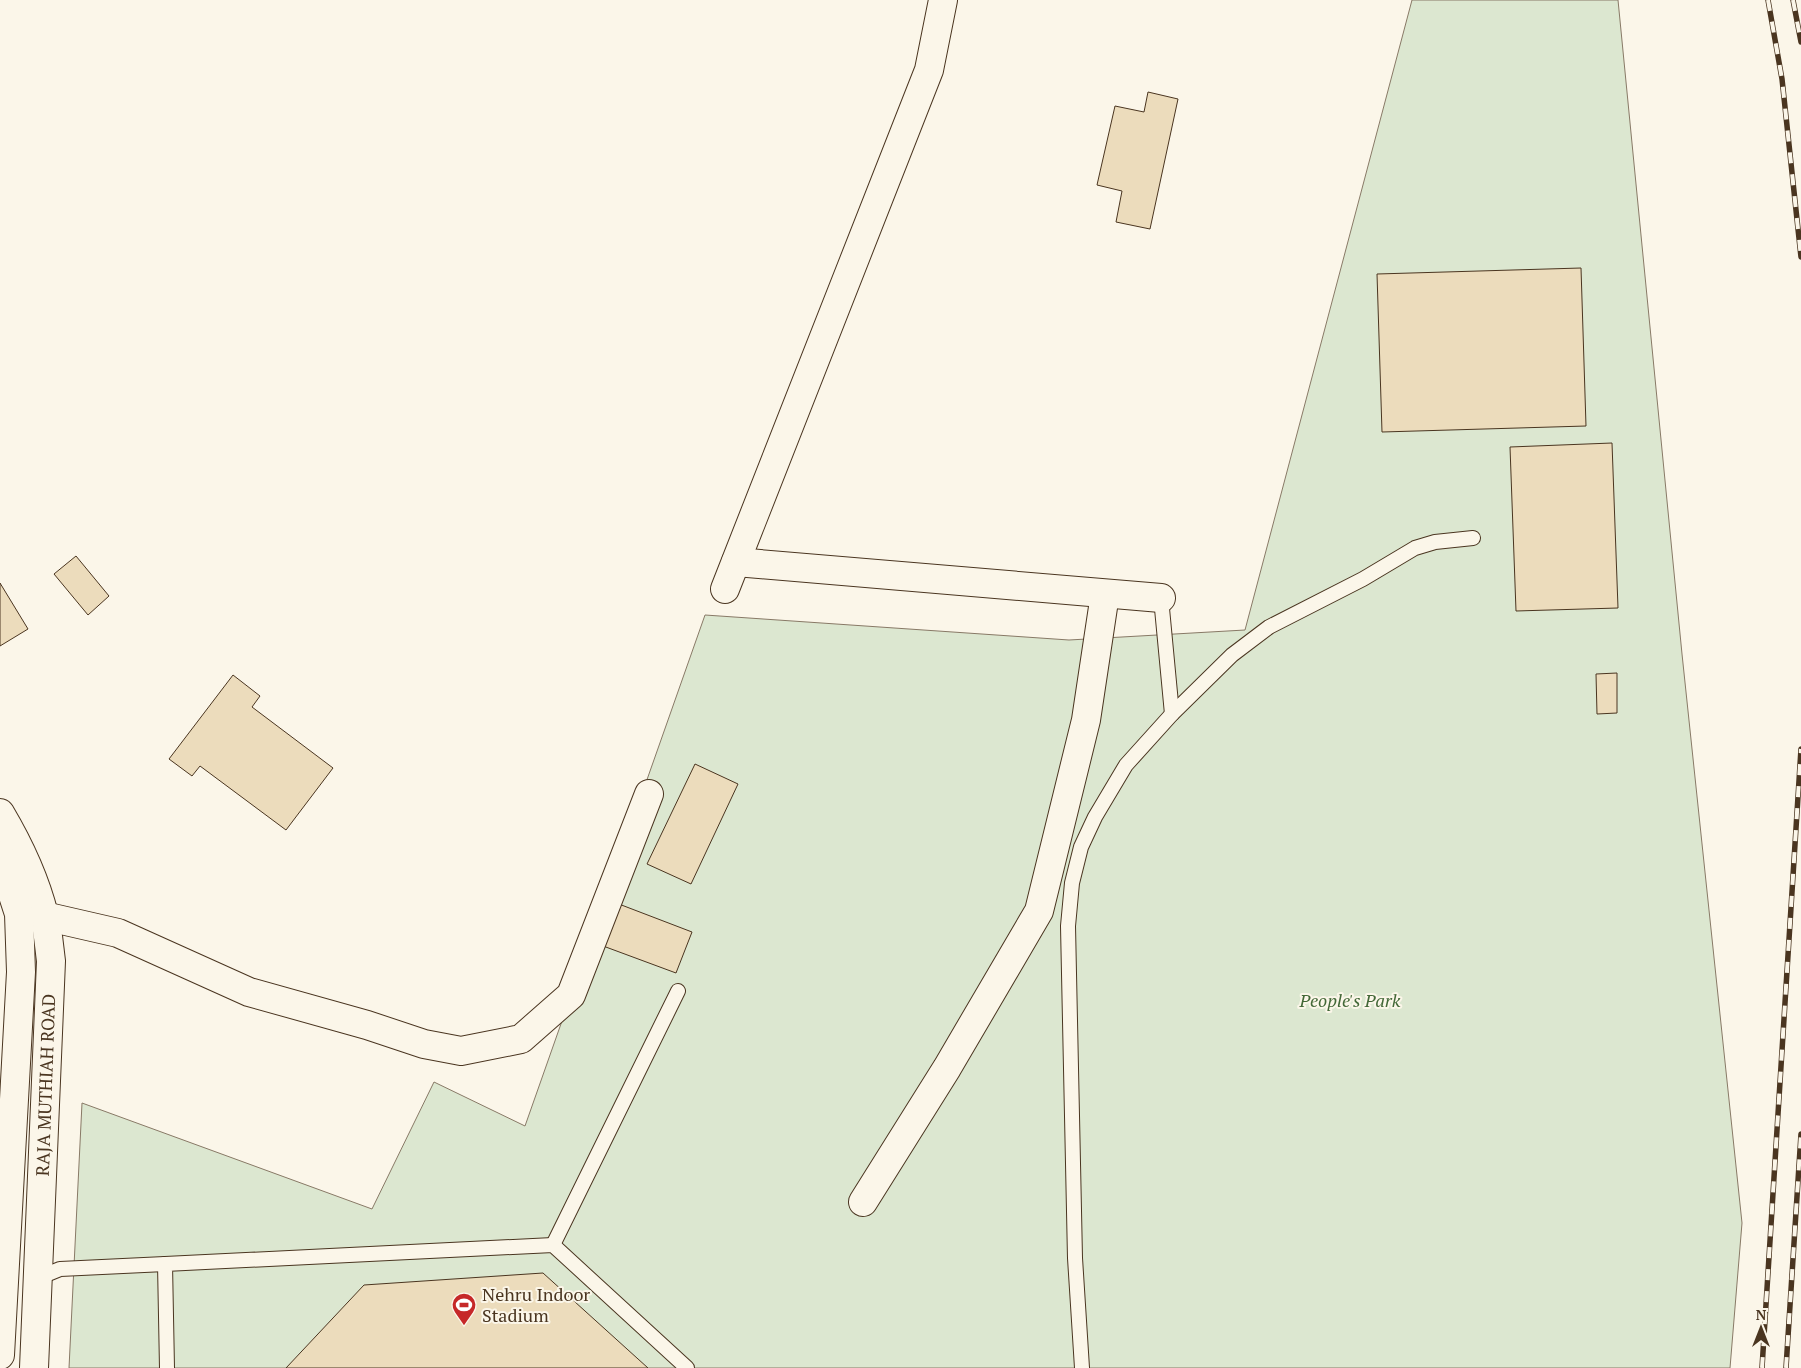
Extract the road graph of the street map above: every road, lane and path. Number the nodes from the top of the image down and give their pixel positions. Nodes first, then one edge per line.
1 (944, 0) edge
2 (1473, 538) dead end
3 (736, 562) junction
4 (725, 589) dead end
5 (1105, 594) junction
6 (1160, 598) joint
7 (1172, 714) junction
8 (650, 794) dead end
9 (0, 813) edge
10 (0, 855) edge
11 (32, 915) junction
12 (678, 991) dead end
13 (863, 1202) dead end
14 (553, 1245) junction
15 (165, 1264) junction
16 (3, 1278) edge
17 (38, 1278) junction
18 (0, 1355) edge
19 (34, 1368) edge
20 (167, 1368) edge
21 (687, 1368) edge
22 (1082, 1368) edge

1 - 3 street
2 - 7 lane
3 - 4 street
3 - 5 street
5 - 6 street
5 - 13 street
6 - 7 lane
7 - 22 lane
8 - 11 street
9 - 11 street, RAJA MUTHIAH ROAD
10 - 11 street, RAJA MUTHIAH ROAD
11 - 16 street, RAJA MUTHIAH ROAD
11 - 17 street, RAJA MUTHIAH ROAD
12 - 14 lane
14 - 15 lane
14 - 21 lane
15 - 17 lane
15 - 20 lane
16 - 18 street, RAJA MUTHIAH ROAD
17 - 19 street, RAJA MUTHIAH ROAD

